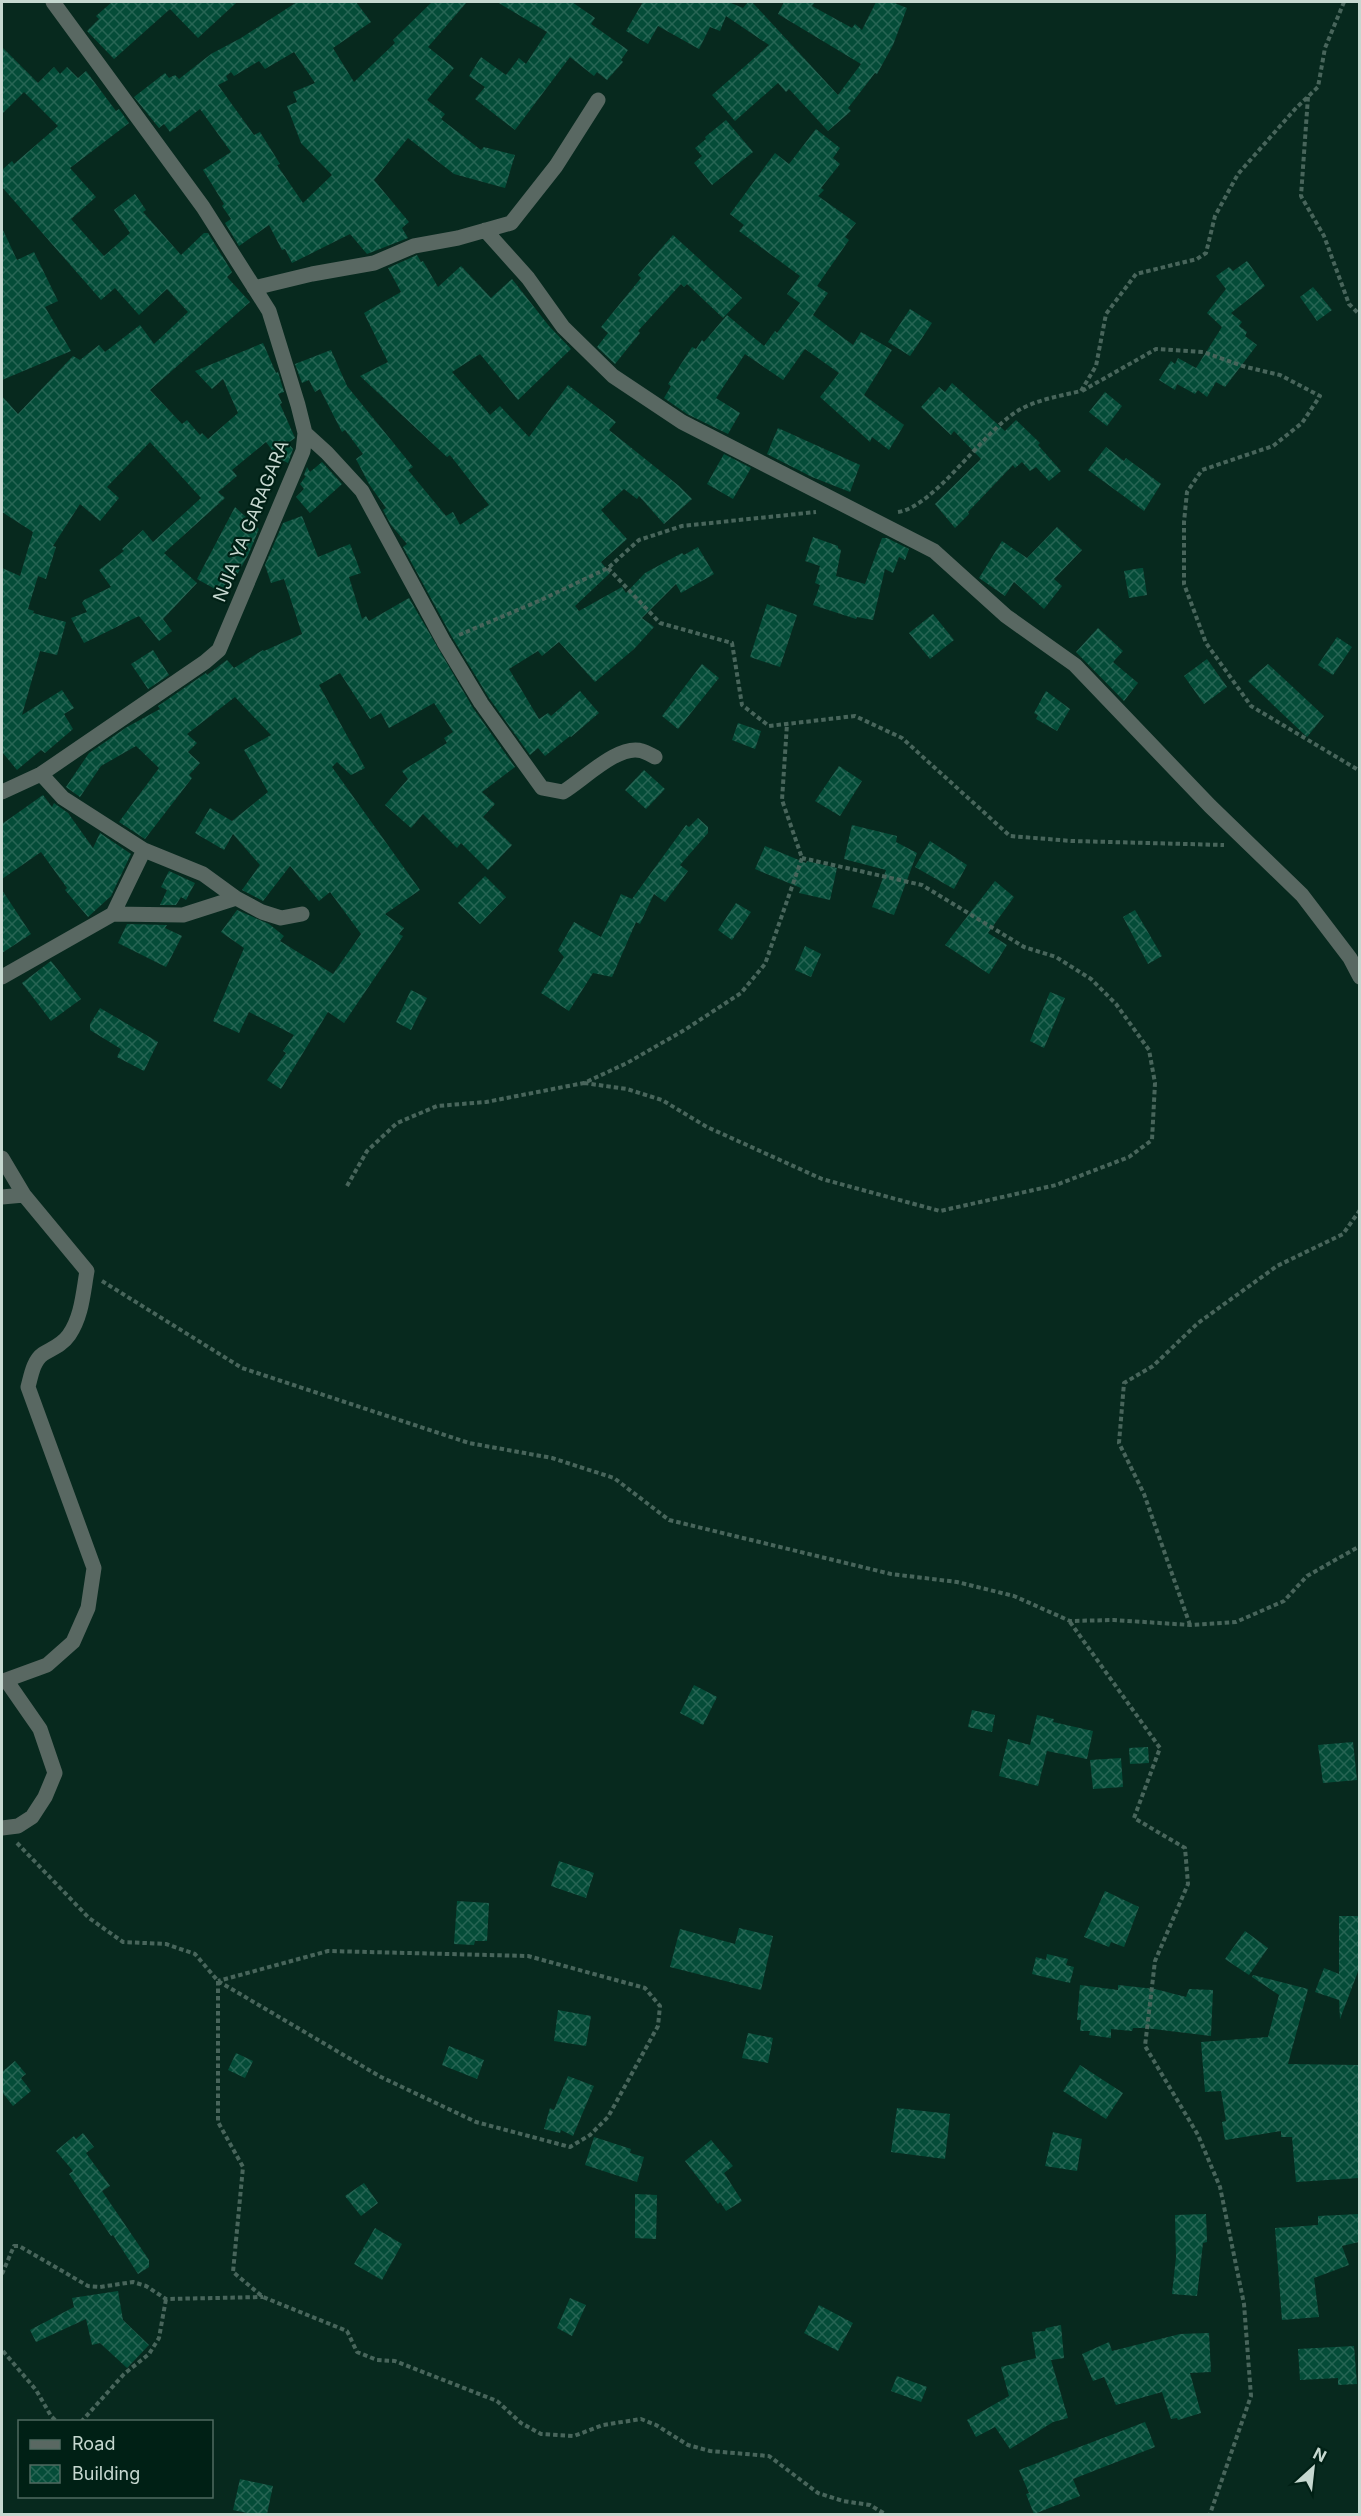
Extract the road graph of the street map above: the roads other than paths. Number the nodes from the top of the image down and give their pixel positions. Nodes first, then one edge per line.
1 (53, 2) edge
2 (598, 100) dead end
3 (485, 230) junction
4 (254, 288) junction
5 (305, 433) junction
6 (655, 758) dead end
7 (41, 774) junction
8 (2, 792) edge
9 (144, 850) junction
10 (236, 898) junction
11 (113, 914) junction
12 (302, 914) dead end
13 (2, 977) edge
14 (1359, 977) edge
15 (2, 1158) edge
16 (24, 1195) junction
17 (2, 1197) edge
18 (4, 1679) edge
19 (2, 1828) edge

1 - 4 street, NJIA YA GARAGARA
2 - 3 street
3 - 4 street
3 - 14 street
4 - 5 street, NJIA YA GARAGARA
5 - 6 street
5 - 7 street, NJIA YA GARAGARA
7 - 8 street, NJIA YA GARAGARA
7 - 9 street
9 - 10 street
9 - 11 street
10 - 11 street
10 - 12 street
11 - 13 street
15 - 16 street
16 - 17 street
16 - 18 street
18 - 19 street

